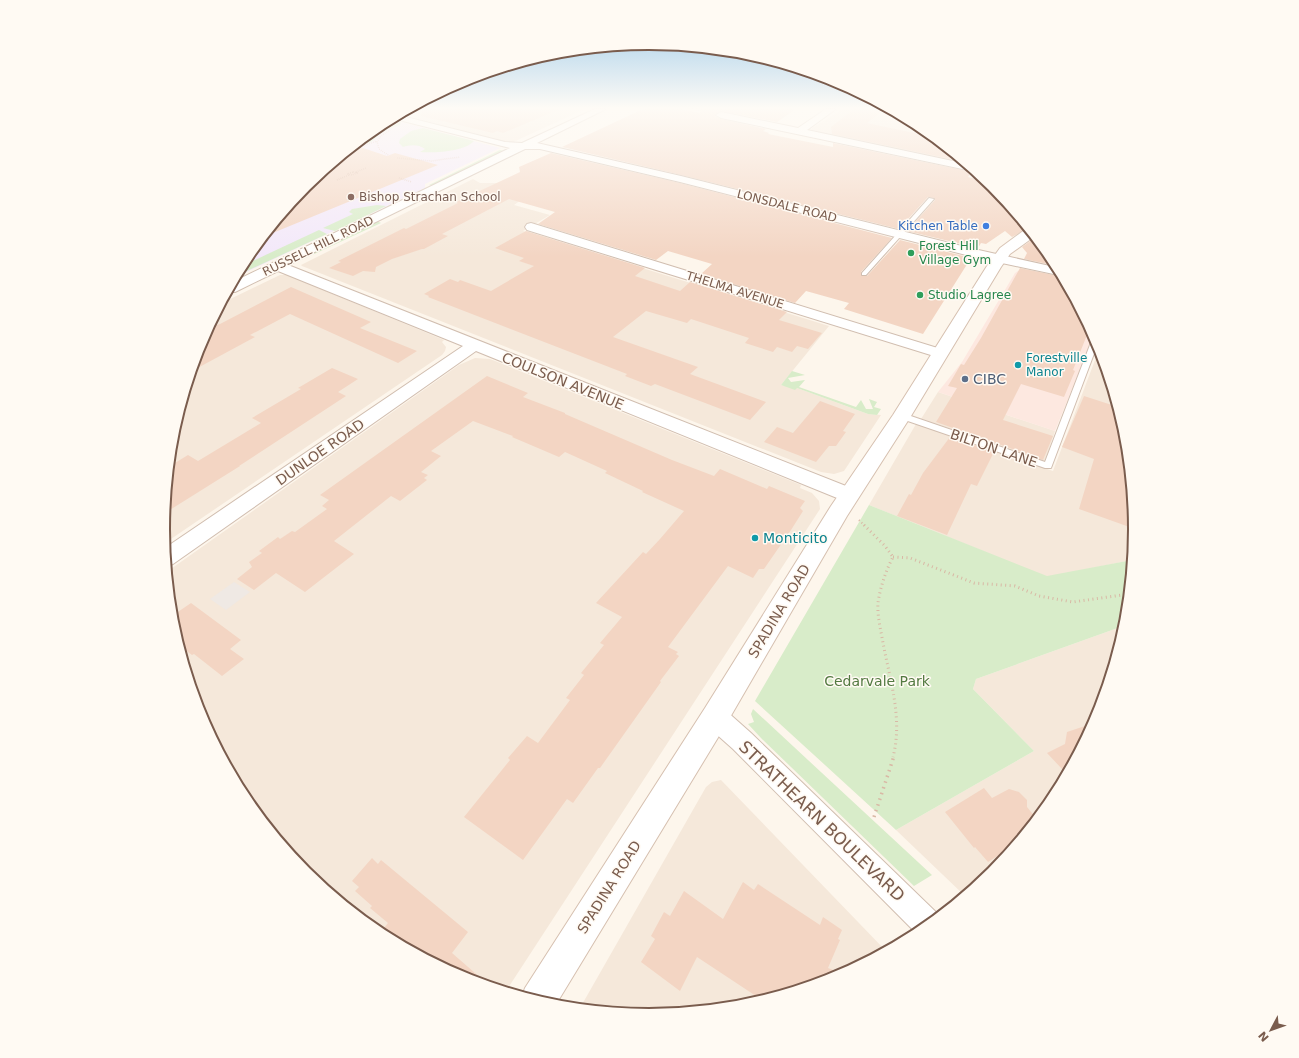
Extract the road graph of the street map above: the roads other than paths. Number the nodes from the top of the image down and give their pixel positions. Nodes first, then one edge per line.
1 (499, 158) edge
2 (593, 158) edge
3 (927, 158) edge
4 (961, 166) edge
5 (931, 199) dead end
6 (531, 227) dead end
7 (899, 234) junction
8 (1028, 234) edge
9 (999, 258) junction
10 (278, 266) junction
11 (1053, 271) edge
12 (864, 274) dead end
13 (238, 284) edge
14 (474, 346) junction
15 (1093, 348) edge
16 (939, 353) junction
17 (902, 416) junction
18 (854, 507) junction
19 (172, 554) edge
20 (715, 717) junction
21 (925, 921) edge
22 (541, 996) edge

1 - 10 street, RUSSELL HILL ROAD
2 - 7 street, LONSDALE ROAD
3 - 4 street
5 - 7 lane
6 - 16 street, THELMA AVENUE
7 - 9 street, LONSDALE ROAD
7 - 12 lane
8 - 9 street, SPADINA ROAD
9 - 11 street, LONSDALE ROAD
9 - 16 street, SPADINA ROAD
10 - 13 street, RUSSELL HILL ROAD
10 - 14 street, COULSON AVENUE
14 - 18 street, COULSON AVENUE
14 - 19 street, DUNLOE ROAD
15 - 17 lane, BILTON LANE
16 - 17 street, SPADINA ROAD
17 - 18 street, SPADINA ROAD
18 - 20 street, SPADINA ROAD
20 - 21 street, STRATHEARN BOULEVARD
20 - 22 street, SPADINA ROAD

